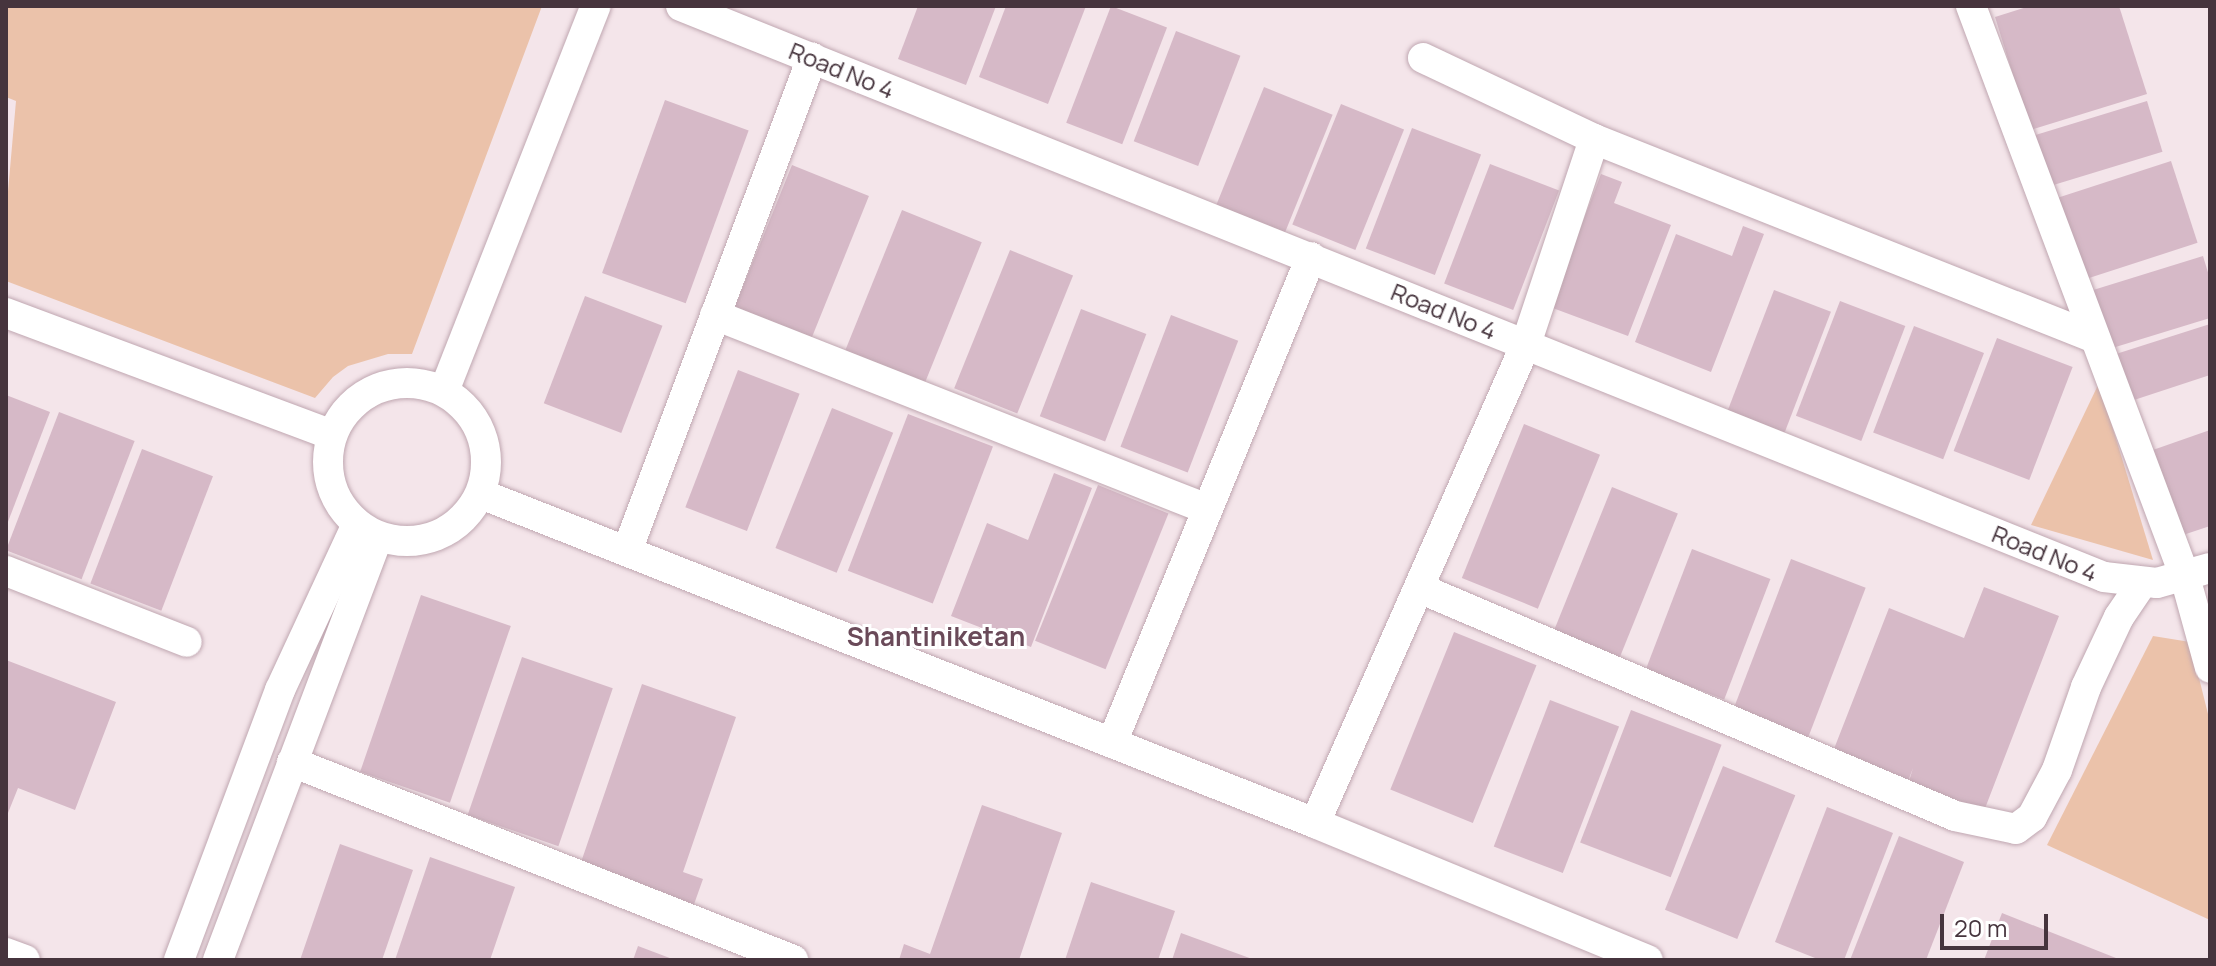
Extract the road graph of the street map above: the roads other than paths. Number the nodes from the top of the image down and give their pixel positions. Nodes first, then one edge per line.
1 (596, 6) edge
2 (681, 6) edge
3 (1971, 6) edge
4 (812, 58) junction
5 (1423, 58) dead end
6 (1594, 139) junction
7 (1311, 257) junction
8 (6, 313) edge
9 (715, 315) junction
10 (2095, 338) junction
11 (1526, 344) junction
12 (444, 391) junction
13 (332, 435) junction
14 (481, 494) junction
15 (1207, 509) junction
16 (367, 530) junction
17 (627, 551) junction
18 (6, 571) edge
19 (2197, 572) edge
20 (2142, 583) junction
21 (1419, 588) junction
22 (187, 642) dead end
23 (2210, 668) edge
24 (1112, 743) junction
25 (292, 762) junction
26 (1315, 823) junction
27 (215, 863) junction
28 (249, 876) junction
29 (6, 953) edge
30 (25, 960) edge
31 (179, 960) edge
32 (218, 960) edge
33 (793, 960) edge
34 (1648, 960) edge

1 - 12 street
2 - 4 street, Road No 4
3 - 10 street
4 - 7 street, Road No 4
4 - 9 street
5 - 6 street
6 - 10 street
6 - 11 street
7 - 11 street, Road No 4
7 - 15 street
8 - 13 street
9 - 15 street
9 - 17 street
10 - 19 street
11 - 20 street, Road No 4
11 - 21 street
12 - 13 street
12 - 14 street
13 - 16 street
14 - 16 street
14 - 17 street
15 - 24 street
16 - 25 street
16 - 27 street
17 - 24 street
18 - 22 street
19 - 20 street, Road No 4
19 - 23 street
20 - 21 street
21 - 26 street
24 - 26 street
25 - 28 street
25 - 33 street
26 - 34 street
27 - 28 street
27 - 31 street
28 - 32 street
29 - 30 street

